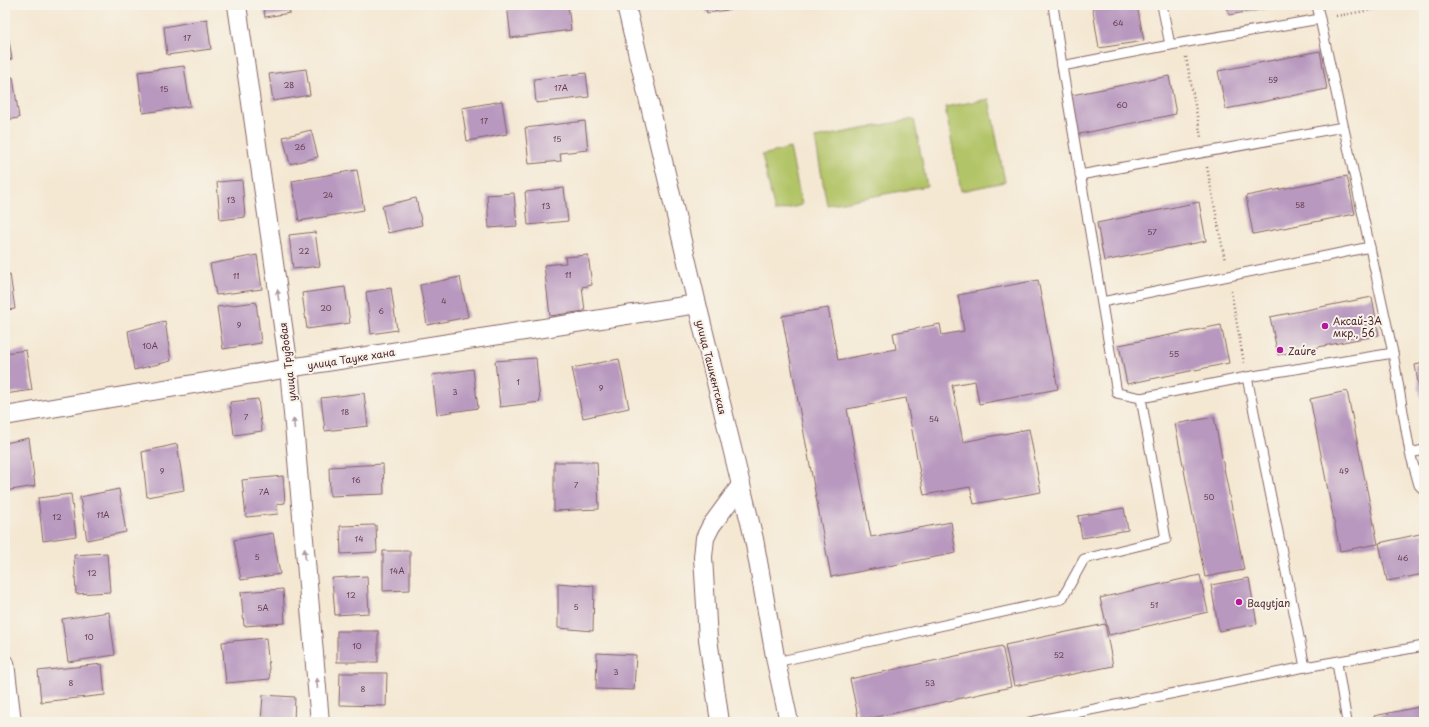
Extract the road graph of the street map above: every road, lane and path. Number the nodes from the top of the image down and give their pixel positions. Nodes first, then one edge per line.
1 (236, 5) edge
2 (626, 5) edge
3 (1053, 5) edge
4 (1162, 5) edge
5 (1317, 5) edge
6 (1400, 5) edge
7 (1320, 19) junction
8 (1183, 43) junction
9 (1170, 46) junction
10 (1062, 66) junction
11 (1343, 127) junction
12 (1204, 153) junction
13 (1080, 175) junction
14 (1370, 247) junction
15 (1228, 277) junction
16 (1102, 302) junction
17 (697, 304) junction
18 (1393, 353) junction
19 (289, 368) junction
20 (1247, 377) junction
21 (1141, 398) junction
22 (5, 416) edge
23 (1424, 450) edge
24 (1410, 453) junction
25 (741, 485) junction
26 (1424, 490) edge
27 (1424, 646) edge
28 (776, 662) junction
29 (5, 663) edge
30 (1337, 663) junction
31 (1305, 667) junction
32 (12, 722) edge
33 (320, 722) edge
34 (720, 722) edge
35 (789, 722) edge
36 (1030, 722) edge
37 (1347, 722) edge

19 -> 1 street, улица Трудовая
2 - 17 street, улица Ташкентская
3 - 10 lane
4 - 9 lane
5 - 7 lane
6 - 7 path
7 - 8 lane
7 - 11 lane
8 - 9 lane
8 - 12 path
9 - 10 lane
10 - 13 lane
11 - 12 lane
11 - 14 lane
12 - 13 lane
12 - 15 path
13 - 16 lane
14 - 15 lane
14 - 18 lane
15 - 16 lane
15 - 20 path
16 - 21 lane
17 - 19 street, улица Тауке хана
17 - 25 street, улица Ташкентская
18 - 20 lane
18 - 24 lane
19 - 22 street, улица Тауке хана
33 -> 19 street, улица Трудовая
20 - 21 lane
20 - 31 lane
21 - 28 lane
23 - 24 lane
24 - 26 lane
25 - 28 street, улица Ташкентская
25 - 34 street
27 - 30 lane
28 - 35 street, улица Ташкентская
29 - 32 street
30 - 31 lane
30 - 37 lane
31 - 36 lane

